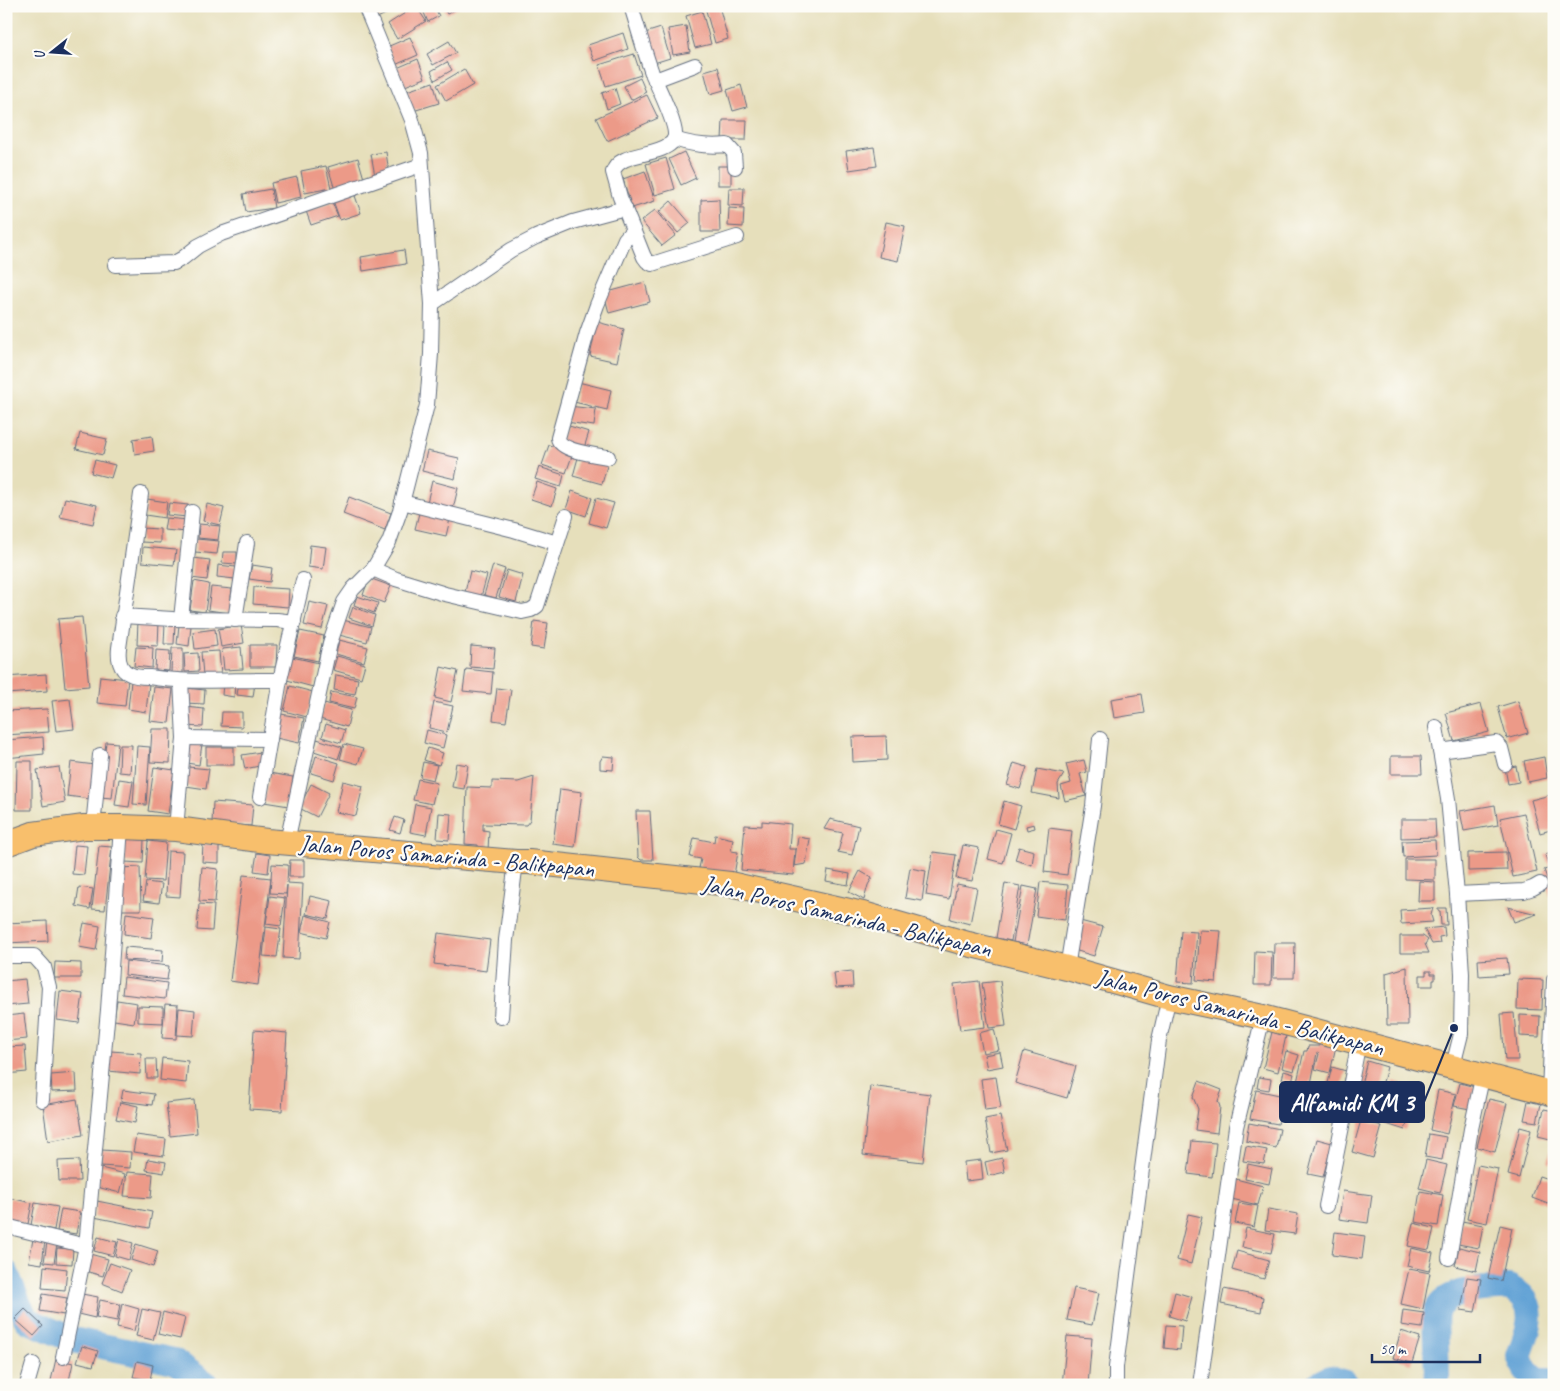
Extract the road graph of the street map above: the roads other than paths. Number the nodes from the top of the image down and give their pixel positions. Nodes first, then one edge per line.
1 (365, 6) edge
2 (631, 6) edge
3 (695, 65) dead end
4 (655, 80) junction
5 (674, 139) junction
6 (421, 164) junction
7 (735, 167) dead end
8 (625, 208) junction
9 (634, 230) junction
10 (737, 237) dead end
11 (115, 265) dead end
12 (432, 304) junction
13 (608, 457) dead end
14 (141, 494) dead end
15 (402, 502) junction
16 (192, 512) dead end
17 (566, 516) dead end
18 (247, 543) dead end
19 (556, 543) junction
20 (373, 569) junction
21 (304, 580) dead end
22 (122, 616) junction
23 (181, 619) junction
24 (235, 620) junction
25 (294, 622) junction
26 (280, 680) junction
27 (181, 681) junction
28 (1436, 727) dead end
29 (184, 738) junction
30 (270, 738) junction
31 (1100, 739) dead end
32 (1440, 751) junction
33 (100, 755) dead end
34 (1505, 764) dead end
35 (260, 797) dead end
36 (93, 827) junction
37 (121, 827) junction
38 (176, 829) junction
39 (287, 842) junction
40 (6, 844) edge
41 (516, 862) junction
42 (1540, 884) dead end
43 (1457, 894) junction
44 (6, 956) edge
45 (1067, 968) junction
46 (1554, 980) edge
47 (1169, 997) junction
48 (501, 1016) dead end
49 (1263, 1017) junction
50 (1359, 1042) junction
51 (1453, 1066) junction
52 (1483, 1074) junction
53 (1551, 1093) edge
54 (42, 1100) dead end
55 (1326, 1206) dead end
56 (6, 1226) edge
57 (86, 1246) junction
58 (1449, 1258) dead end
59 (63, 1357) dead end
60 (33, 1364) dead end
61 (28, 1385) edge
62 (1116, 1385) edge
63 (1200, 1385) edge

1 - 6 street
2 - 4 street
3 - 4 street
4 - 5 street
5 - 7 street
5 - 8 street
6 - 11 street
6 - 12 street
8 - 9 street
8 - 12 street
9 - 10 street
9 - 13 street
12 - 15 street
14 - 22 street
15 - 19 street
15 - 20 street
16 - 23 street
17 - 19 street
18 - 24 street
19 - 20 street
20 - 39 street
21 - 25 street
22 - 23 street
22 - 27 street
23 - 24 street
24 - 25 street
25 - 26 street
26 - 27 street
26 - 30 street
27 - 29 street
28 - 32 street
29 - 30 street
29 - 38 street
30 - 35 street
31 - 45 street
32 - 34 street
32 - 43 street
33 - 36 street
36 - 37 highway, Jalan Poros Samarinda - Balikpapan
36 - 40 highway, Jalan Poros Samarinda - Balikpapan
37 - 38 highway, Jalan Poros Samarinda - Balikpapan
37 - 57 street
38 - 39 highway, Jalan Poros Samarinda - Balikpapan
39 - 41 highway, Jalan Poros Samarinda - Balikpapan
41 - 45 highway, Jalan Poros Samarinda - Balikpapan
41 - 48 street
42 - 43 street
43 - 51 street
44 - 54 street
45 - 47 highway, Jalan Poros Samarinda - Balikpapan
46 - 53 street
47 - 49 highway, Jalan Poros Samarinda - Balikpapan
47 - 62 street
49 - 50 highway, Jalan Poros Samarinda - Balikpapan
49 - 63 street
50 - 51 highway, Jalan Poros Samarinda - Balikpapan
50 - 55 street
51 - 52 highway, Jalan Poros Samarinda - Balikpapan
52 - 53 highway, Jalan Poros Samarinda - Balikpapan
52 - 58 street
56 - 57 street
57 - 59 street
60 - 61 street

